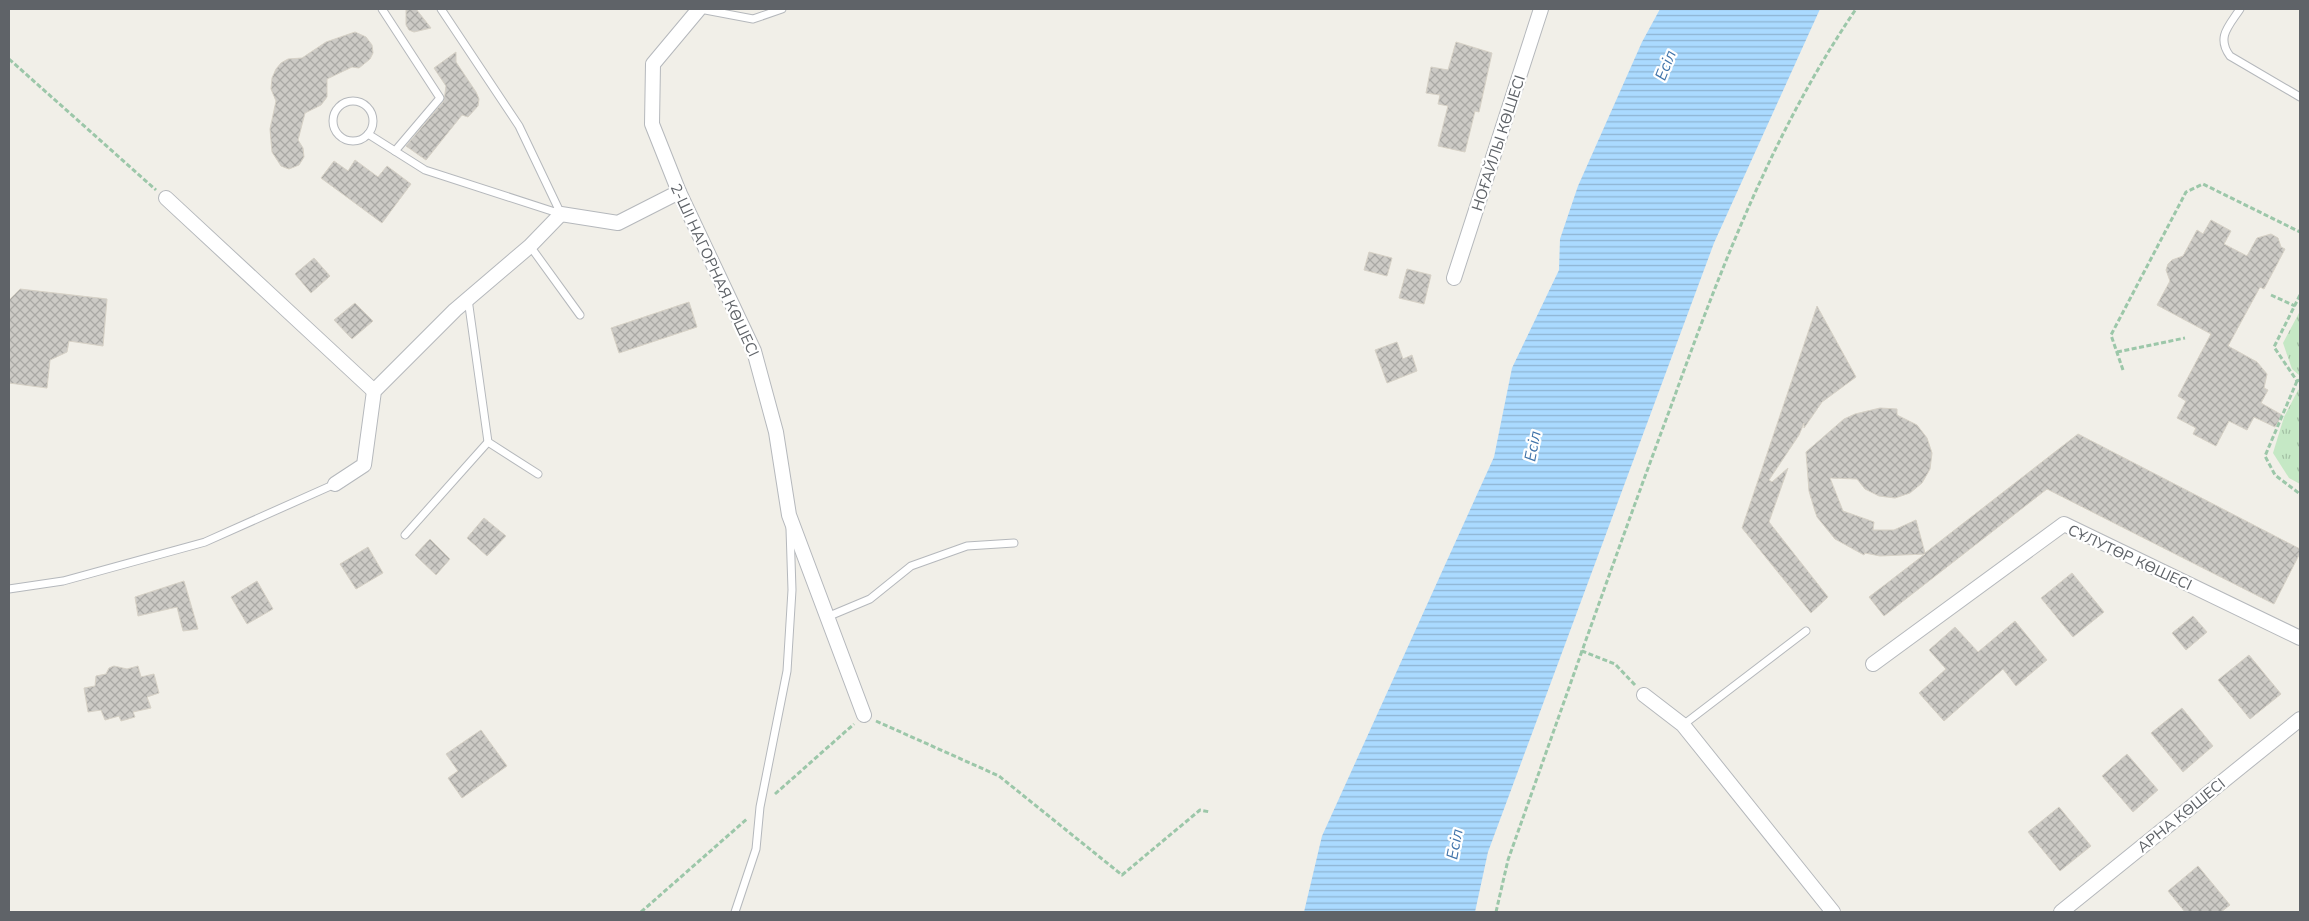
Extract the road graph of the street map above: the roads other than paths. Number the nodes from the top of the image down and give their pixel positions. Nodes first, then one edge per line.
1 (382, 9) edge
2 (441, 9) edge
3 (700, 9) edge
4 (782, 9) edge
5 (1541, 9) edge
6 (2240, 9) edge
7 (2300, 97) edge
8 (368, 134) junction
9 (394, 151) junction
10 (679, 192) junction
11 (166, 198) road end
12 (561, 214) junction
13 (530, 246) junction
14 (1454, 278) dead end
15 (468, 299) junction
16 (580, 315) dead end
17 (374, 391) junction
18 (488, 442) junction
19 (538, 474) dead end
20 (335, 484) joint
21 (789, 515) junction
22 (404, 535) dead end
23 (1014, 543) dead end
24 (9, 589) edge
25 (827, 617) junction
26 (1806, 631) dead end
27 (2300, 638) edge
28 (1873, 664) dead end
29 (1644, 694) road end
30 (864, 715) road end
31 (2300, 718) edge
32 (1683, 725) junction
33 (735, 912) edge
34 (1833, 912) edge
35 (2061, 912) edge

1 - 9 lane
2 - 12 lane
3 - 4 lane
3 - 10 street, 2-ШІ НАГОРНАЯ КӨШЕСІ
5 - 14 street, НОҒАЙЛЫ КӨШЕСІ
6 - 7 lane
8 - 8 lane
8 - 9 lane
9 - 12 lane
10 - 12 street
10 - 21 street, 2-ШІ НАГОРНАЯ КӨШЕСІ
11 - 17 street
12 - 13 street
13 - 15 street
13 - 16 lane
15 - 17 street
15 - 18 lane
17 - 20 street
18 - 19 lane
18 - 22 lane
20 - 24 lane
21 - 25 street, 2-ШІ НАГОРНАЯ КӨШЕСІ
21 - 33 lane
23 - 25 lane
25 - 30 street, 2-ШІ НАГОРНАЯ КӨШЕСІ
26 - 32 lane
27 - 28 street, СҰЛУТӨР КӨШЕСІ
29 - 32 street
31 - 35 street, АРНА КӨШЕСІ
32 - 34 street

